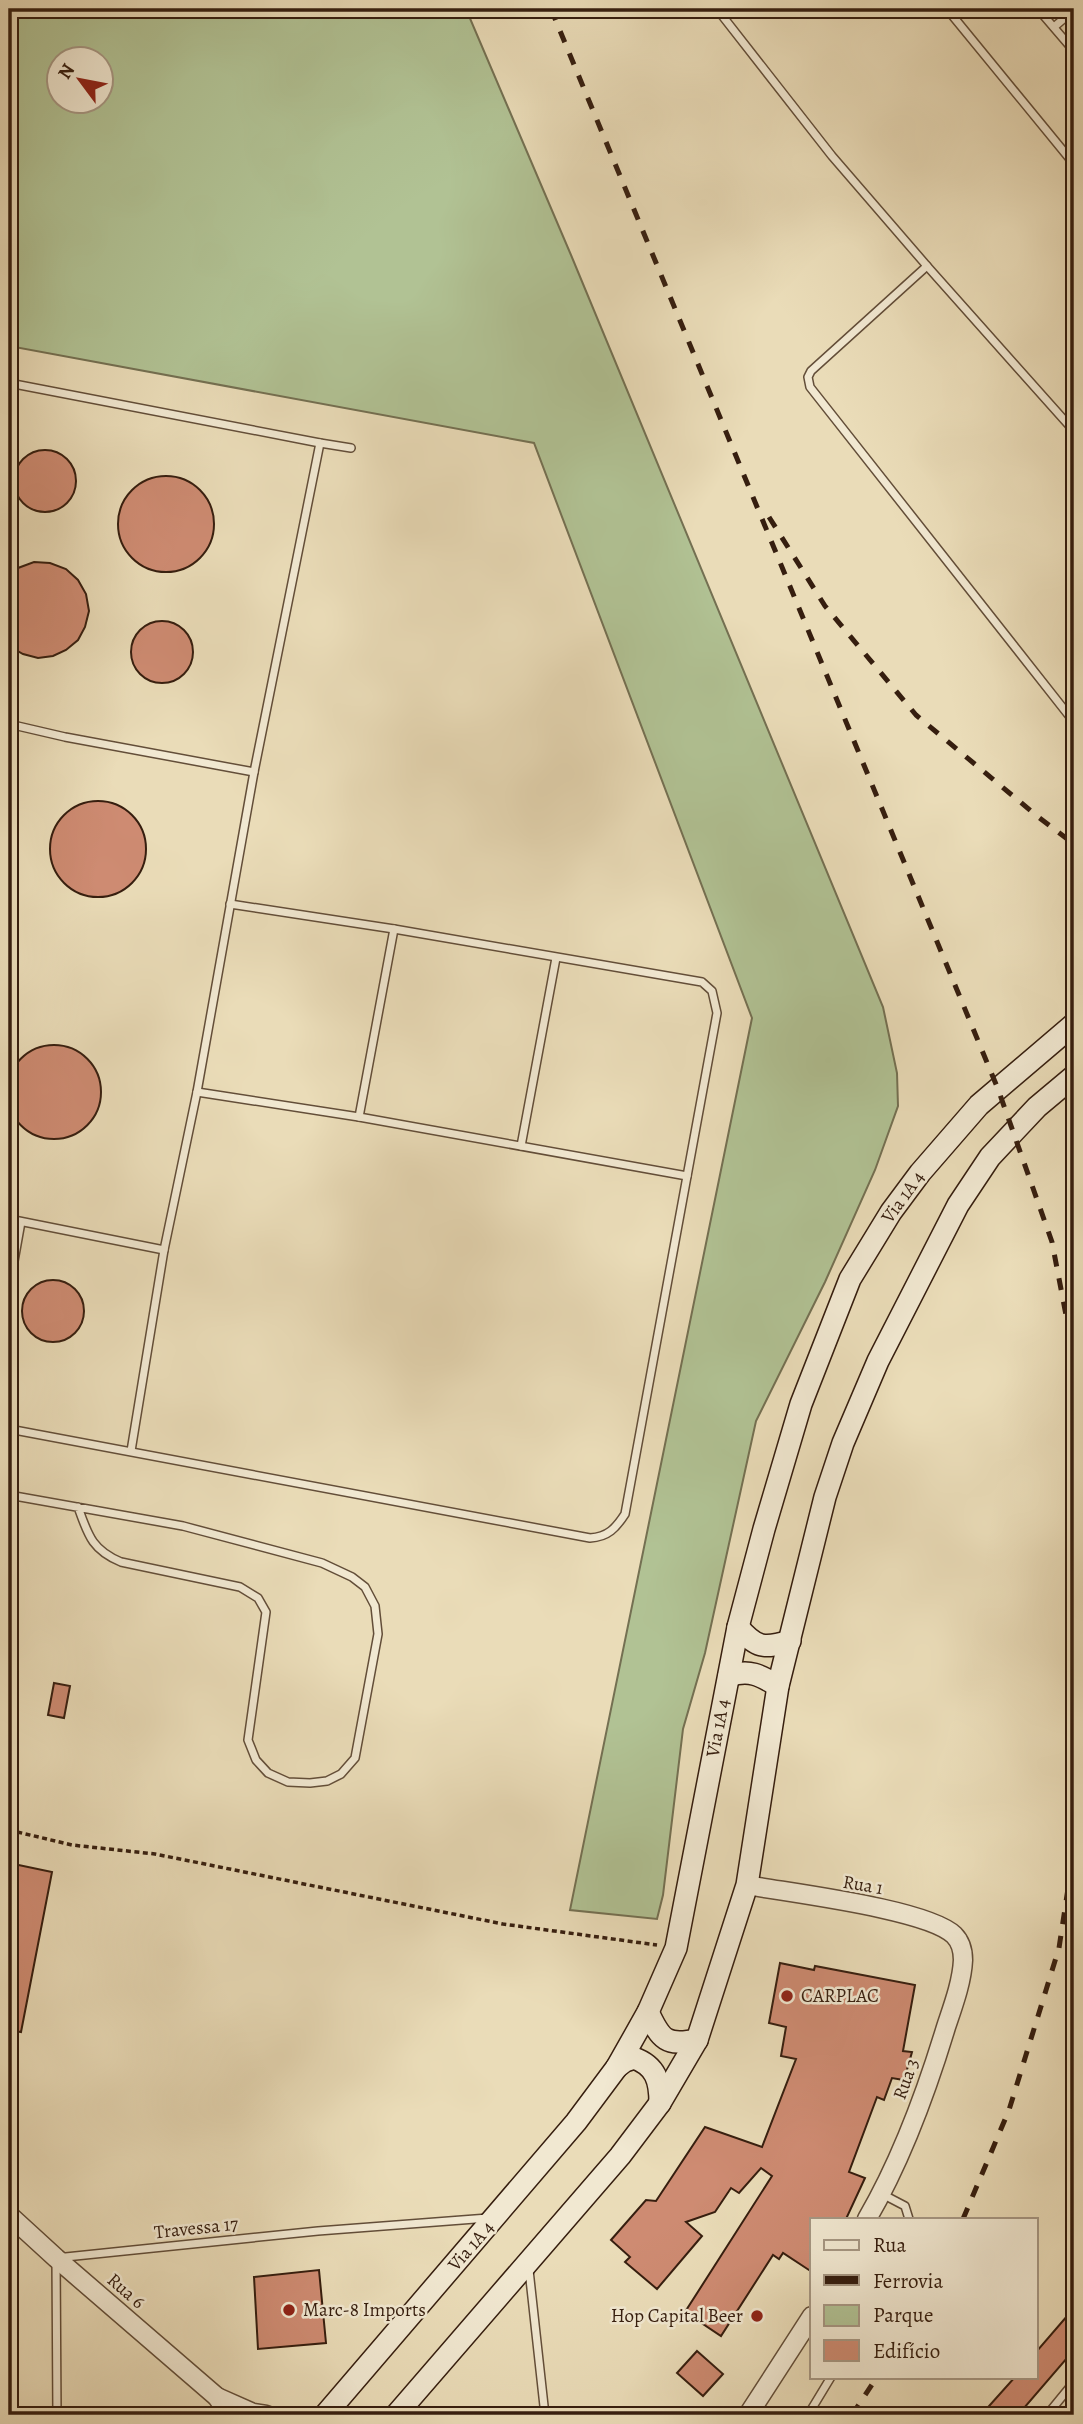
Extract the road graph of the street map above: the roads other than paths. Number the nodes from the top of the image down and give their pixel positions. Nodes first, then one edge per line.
1 (717, 9) edge
2 (947, 9) edge
3 (1038, 9) edge
4 (1074, 10) edge
5 (1054, 27) junction
6 (1074, 51) edge
7 (1074, 164) edge
8 (927, 266) junction
9 (9, 383) edge
10 (1074, 431) edge
11 (320, 443) junction
12 (351, 447) dead end
13 (1074, 722) edge
14 (9, 724) edge
15 (254, 772) junction
16 (230, 904) junction
17 (394, 929) junction
18 (556, 958) junction
19 (1074, 1024) edge
20 (1074, 1076) edge
21 (197, 1092) junction
22 (359, 1117) junction
23 (521, 1146) junction
24 (687, 1175) junction
25 (9, 1219) edge
26 (21, 1222) junction
27 (164, 1250) junction
28 (9, 1289) edge
29 (9, 1429) edge
30 (131, 1451) junction
31 (9, 1495) edge
32 (78, 1507) junction
33 (738, 1627) junction
34 (790, 1640) junction
35 (729, 1676) junction
36 (778, 1686) junction
37 (747, 1885) junction
38 (961, 1947) joint
39 (648, 2012) junction
40 (697, 2040) junction
41 (617, 2067) junction
42 (660, 2103) junction
43 (882, 2194) junction
44 (9, 2215) edge
45 (496, 2217) junction
46 (868, 2218) edge
47 (909, 2218) edge
48 (55, 2258) junction
49 (528, 2264) junction
50 (810, 2319) edge
51 (830, 2378) edge
52 (1074, 2382) edge
53 (217, 2397) junction
54 (151, 2414) edge
55 (57, 2415) edge
56 (131, 2415) edge
57 (229, 2415) edge
58 (267, 2415) edge
59 (325, 2415) edge
60 (396, 2415) edge
61 (545, 2415) edge
62 (748, 2415) edge
63 (808, 2415) edge
64 (1047, 2415) edge

1 - 8 lane
2 - 7 lane
3 - 5 lane
4 - 5 lane
5 - 6 lane
8 - 10 lane
8 - 13 lane
9 - 11 lane
11 - 12 lane
11 - 15 lane
14 - 15 lane
15 - 16 lane
16 - 17 lane
16 - 21 lane
17 - 18 lane
17 - 22 lane
18 - 23 lane
18 - 24 lane
19 - 33 main road, Via 1A 4
20 - 34 main road
21 - 22 lane
21 - 27 lane
22 - 23 lane
23 - 24 lane
24 - 30 lane
25 - 26 lane
26 - 27 lane
26 - 28 lane
27 - 30 lane
29 - 30 lane
31 - 32 lane
32 - 32 lane
33 - 34 main road
33 - 35 main road, Via 1A 4
34 - 36 main road
35 - 36 main road
35 - 39 main road, Via 1A 4
36 - 37 main road
37 - 38 street, Rua 1
37 - 40 main road
38 - 43 street, Rua 3
39 - 40 main road
39 - 41 main road, Via 1A 4
40 - 42 main road
41 - 42 main road
41 - 45 main road, Via 1A 4
42 - 49 main road
43 - 46 street, Rua 3
43 - 47 lane
44 - 48 street, Rua 6
45 - 48 lane, Travessa 17
45 - 59 main road, Via 1A 4
48 - 53 street, Rua 6
48 - 55 lane
49 - 60 main road
49 - 61 lane
50 - 62 street
51 - 63 lane
52 - 64 lane
53 - 57 street, Rua 6
53 - 58 street, Rua 6
54 - 56 lane

